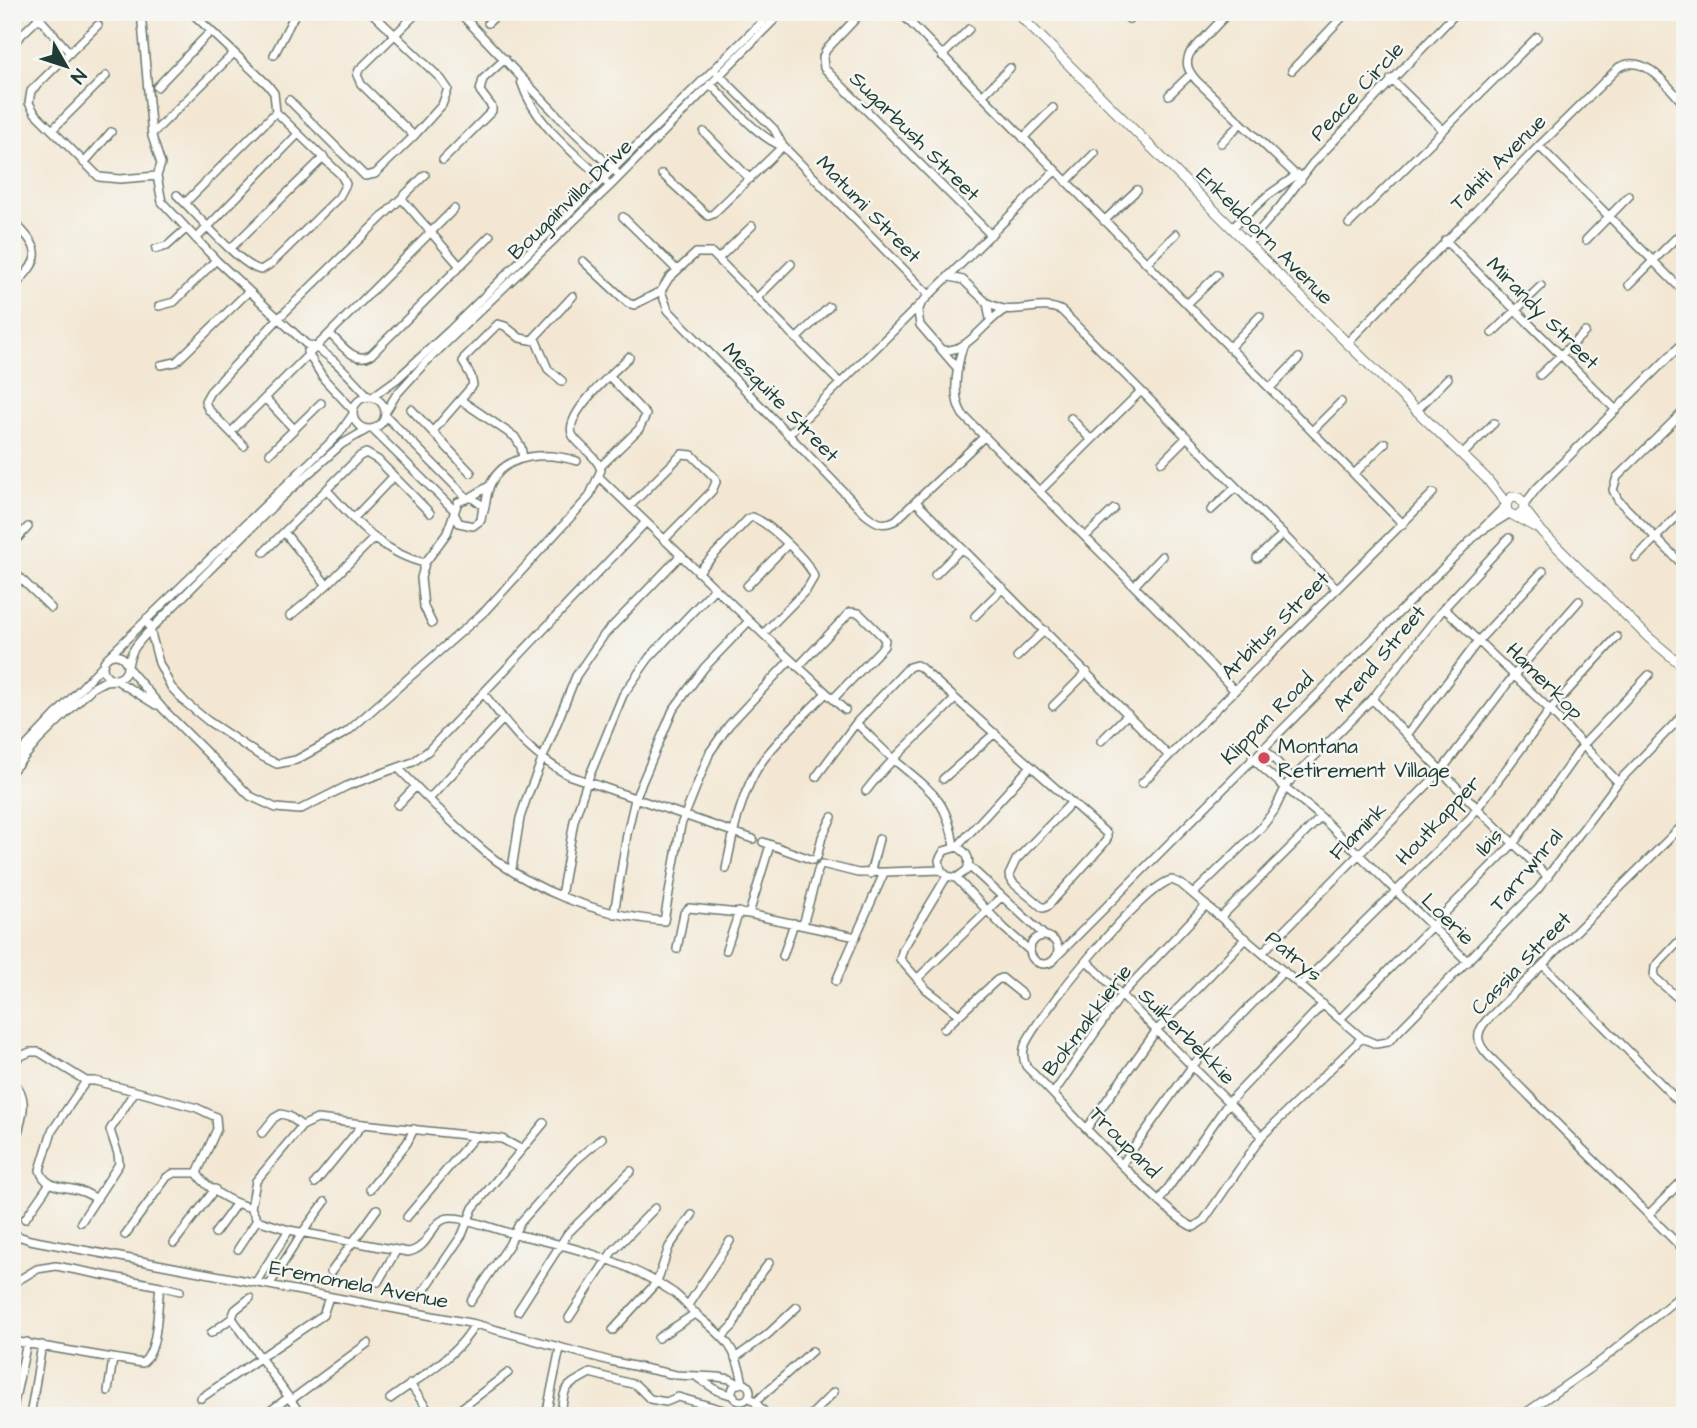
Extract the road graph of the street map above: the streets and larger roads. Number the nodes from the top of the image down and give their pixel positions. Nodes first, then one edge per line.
1 (141, 12) edge
2 (191, 12) edge
3 (296, 12) edge
4 (371, 12) edge
5 (418, 12) edge
6 (459, 12) edge
7 (499, 12) edge
8 (772, 12) edge
9 (782, 12) edge
10 (862, 12) edge
11 (900, 12) edge
12 (1016, 12) edge
13 (1135, 12) edge
14 (1229, 12) edge
15 (1347, 12) edge
16 (1457, 12) edge
17 (39, 14) edge
18 (1129, 19) dead end
19 (488, 23) dead end
20 (98, 25) dead end
21 (969, 29) dead end
22 (211, 32) junction
23 (394, 35) junction
24 (1537, 37) dead end
25 (12, 44) edge
26 (70, 53) junction
27 (234, 53) junction
28 (274, 55) dead end
29 (942, 56) junction
30 (505, 59) junction
31 (1010, 68) dead end
32 (1292, 70) dead end
33 (717, 73) junction
34 (1191, 74) junction
35 (106, 76) dead end
36 (519, 77) junction
37 (1391, 79) junction
38 (708, 82) junction
39 (156, 87) dead end
40 (1169, 95) dead end
41 (982, 96) junction
42 (289, 100) dead end
43 (1685, 105) edge
44 (1053, 108) dead end
45 (276, 112) junction
46 (1241, 123) junction
47 (52, 130) junction
48 (1443, 130) junction
49 (111, 131) dead end
50 (704, 132) dead end
51 (152, 134) junction
52 (298, 134) junction
53 (414, 136) junction
54 (1023, 138) junction
55 (1221, 143) dead end
56 (783, 146) junction
57 (1539, 146) junction
58 (1094, 153) dead end
59 (324, 157) junction
60 (443, 160) dead end
61 (83, 163) junction
62 (1055, 171) junction
63 (617, 172) junction
64 (662, 173) dead end
65 (158, 176) junction
66 (425, 176) dead end
67 (1298, 178) junction
68 (750, 179) junction
69 (1066, 182) junction
70 (607, 183) junction
71 (1137, 190) dead end
72 (177, 195) dead end
73 (1629, 196) dead end
74 (403, 200) junction
75 (185, 203) junction
76 (454, 209) dead end
77 (1609, 216) junction
78 (623, 217) dead end
79 (12, 220) edge
80 (1104, 221) junction
81 (1349, 224) dead end
82 (207, 226) junction
83 (752, 226) dead end
84 (1232, 228) junction
85 (186, 229) junction
86 (431, 232) junction
87 (1176, 234) dead end
88 (1680, 234) dead end
89 (990, 235) junction
90 (490, 236) dead end
91 (196, 239) junction
92 (1446, 240) junction
93 (1586, 240) dead end
94 (1247, 244) junction
95 (156, 249) dead end
96 (230, 249) junction
97 (719, 258) junction
98 (216, 260) junction
99 (583, 261) dead end
100 (1653, 261) junction
101 (1146, 263) junction
102 (791, 264) dead end
103 (459, 265) junction
104 (961, 266) junction
105 (677, 270) junction
106 (1217, 275) dead end
107 (950, 277) junction
108 (967, 284) junction
109 (1629, 285) dead end
110 (1541, 286) dead end
111 (12, 289) edge
112 (249, 291) junction
113 (661, 292) junction
114 (1685, 293) edge
115 (929, 295) junction
116 (573, 296) dead end
117 (757, 298) junction
118 (987, 303) junction
119 (921, 304) junction
120 (1187, 304) junction
121 (159, 306) dead end
122 (829, 307) dead end
123 (1006, 309) junction
124 (1515, 310) junction
125 (1260, 316) dead end
126 (279, 318) junction
127 (990, 319) junction
128 (900, 324) junction
129 (923, 329) junction
130 (1584, 332) dead end
131 (1492, 333) dead end
132 (330, 334) junction
133 (533, 339) junction
134 (796, 339) junction
135 (1685, 341) edge
136 (1347, 343) junction
137 (306, 344) junction
138 (963, 346) junction
139 (316, 347) junction
140 (1229, 348) junction
141 (943, 350) junction
142 (308, 355) junction
143 (1560, 355) junction
144 (629, 357) dead end
145 (1299, 358) dead end
146 (161, 365) dead end
147 (958, 369) junction
148 (1540, 375) dead end
149 (610, 377) junction
150 (1448, 378) dead end
151 (562, 382) dead end
152 (840, 383) junction
153 (1270, 388) junction
154 (1141, 391) junction
155 (370, 397) junction
156 (265, 398) junction
157 (462, 401) junction
158 (1341, 402) dead end
159 (321, 403) dead end
160 (411, 409) dead end
161 (1616, 410) junction
162 (1685, 410) edge
163 (1416, 411) junction
164 (353, 412) junction
165 (385, 414) junction
166 (1071, 418) dead end
167 (1494, 423) dead end
168 (294, 429) junction
169 (370, 429) junction
170 (433, 431) junction
171 (1311, 431) junction
172 (231, 432) junction
173 (788, 435) junction
174 (985, 436) junction
175 (1187, 437) junction
176 (1091, 440) junction
177 (1385, 443) dead end
178 (244, 446) dead end
179 (270, 453) dead end
180 (1462, 455) junction
181 (523, 458) junction
182 (577, 461) dead end
183 (1162, 462) dead end
184 (600, 467) junction
185 (471, 473) dead end
186 (1354, 474) junction
187 (393, 477) junction
188 (599, 477) junction
189 (489, 486) junction
190 (1236, 487) junction
191 (327, 489) junction
192 (1040, 491) junction
193 (1433, 493) dead end
194 (469, 497) junction
195 (916, 502) junction
196 (630, 506) junction
197 (1515, 506) junction
198 (1114, 509) dead end
199 (1211, 510) dead end
200 (484, 511) junction
201 (430, 513) dead end
202 (454, 513) junction
203 (1678, 515) dead end
204 (353, 519) junction
205 (646, 522) junction
206 (1403, 524) junction
207 (468, 526) junction
208 (28, 527) dead end
209 (285, 532) junction
210 (447, 533) junction
211 (1283, 534) junction
212 (1085, 537) junction
213 (1509, 538) dead end
214 (1657, 538) junction
215 (373, 539) junction
216 (664, 540) junction
217 (12, 544) edge
218 (787, 545) junction
219 (962, 548) junction
220 (264, 552) dead end
221 (681, 555) junction
222 (1162, 556) dead end
223 (1257, 558) dead end
224 (1636, 558) dead end
225 (425, 563) junction
226 (1685, 567) edge
227 (12, 570) edge
228 (1543, 571) dead end
229 (698, 572) junction
230 (935, 575) dead end
231 (327, 585) junction
232 (747, 586) dead end
233 (1134, 586) junction
234 (715, 588) junction
235 (1003, 588) junction
236 (1337, 589) junction
237 (1579, 601) dead end
238 (51, 608) dead end
239 (1444, 608) junction
240 (290, 616) dead end
241 (975, 616) dead end
242 (147, 618) junction
243 (749, 621) junction
244 (432, 623) dead end
245 (150, 629) junction
246 (1045, 630) junction
247 (763, 634) junction
248 (1618, 637) dead end
249 (1479, 640) junction
250 (108, 657) junction
251 (1017, 657) dead end
252 (790, 660) junction
253 (102, 666) junction
254 (797, 667) junction
255 (128, 668) junction
256 (1685, 668) edge
257 (1087, 672) junction
258 (1514, 675) junction
259 (1650, 675) dead end
260 (116, 680) junction
261 (1234, 690) junction
262 (826, 692) junction
263 (484, 694) junction
264 (833, 699) junction
265 (955, 699) junction
266 (1372, 699) junction
267 (1053, 706) dead end
268 (163, 709) junction
269 (845, 710) dead end
270 (1550, 710) junction
271 (1128, 714) junction
272 (1684, 714) edge
273 (503, 719) junction
274 (856, 723) junction
275 (995, 733) junction
276 (1407, 735) junction
277 (1101, 741) dead end
278 (1583, 745) junction
279 (1263, 747) junction
280 (1169, 756) junction
281 (892, 758) junction
282 (1252, 758) junction
283 (541, 760) junction
284 (12, 761) edge
285 (1031, 766) junction
286 (398, 768) junction
287 (12, 771) edge
288 (1441, 771) junction
289 (816, 778) dead end
290 (1292, 778) junction
291 (943, 779) dead end
292 (587, 782) junction
293 (1618, 782) junction
294 (1142, 783) dead end
295 (416, 786) junction
296 (1284, 787) junction
297 (866, 791) dead end
298 (429, 799) junction
299 (635, 799) junction
300 (1071, 803) junction
301 (398, 805) dead end
302 (1478, 809) junction
303 (684, 816) junction
304 (832, 817) dead end
305 (1321, 817) junction
306 (1685, 823) edge
307 (733, 832) junction
308 (753, 839) dead end
309 (879, 839) dead end
310 (1514, 843) junction
311 (955, 847) junction
312 (1358, 855) junction
313 (818, 862) junction
314 (969, 866) junction
315 (512, 869) junction
316 (726, 869) dead end
317 (884, 873) junction
318 (870, 874) junction
319 (948, 874) junction
320 (1548, 877) junction
321 (1395, 892) junction
322 (1193, 894) junction
323 (561, 896) junction
324 (1001, 897) junction
325 (1206, 905) junction
326 (988, 911) junction
327 (738, 912) junction
328 (614, 914) junction
329 (749, 914) junction
330 (1221, 917) junction
331 (798, 924) junction
332 (1430, 927) junction
333 (1079, 933) junction
334 (1045, 936) junction
335 (1684, 936) edge
336 (856, 937) junction
337 (1246, 938) junction
338 (1056, 943) junction
339 (677, 949) dead end
340 (726, 950) dead end
341 (1030, 951) junction
342 (1263, 952) junction
343 (783, 956) dead end
344 (1057, 956) junction
345 (1087, 961) junction
346 (1468, 962) junction
347 (1543, 965) junction
348 (1284, 971) junction
349 (917, 979) junction
350 (836, 981) dead end
351 (1301, 985) junction
352 (1023, 995) dead end
353 (1121, 995) junction
354 (1324, 1004) junction
355 (1685, 1004) edge
356 (958, 1014) junction
357 (1340, 1019) junction
358 (944, 1029) dead end
359 (1156, 1031) junction
360 (1362, 1038) junction
361 (12, 1060) edge
362 (1193, 1065) junction
363 (12, 1081) edge
364 (86, 1081) junction
365 (135, 1091) junction
366 (1053, 1094) junction
367 (1229, 1102) junction
368 (1683, 1103) edge
369 (544, 1123) dead end
370 (363, 1124) junction
371 (302, 1126) junction
372 (1087, 1128) junction
373 (414, 1129) junction
374 (262, 1133) dead end
375 (475, 1136) junction
376 (1262, 1136) junction
377 (602, 1138) dead end
378 (521, 1149) junction
379 (12, 1152) edge
380 (1122, 1164) junction
381 (631, 1171) dead end
382 (197, 1173) junction
383 (1685, 1178) edge
384 (50, 1183) junction
385 (315, 1183) dead end
386 (215, 1189) junction
387 (370, 1189) dead end
388 (97, 1199) junction
389 (1159, 1201) junction
390 (325, 1202) dead end
391 (236, 1204) junction
392 (655, 1208) dead end
393 (251, 1209) junction
394 (377, 1209) dead end
395 (1649, 1214) junction
396 (692, 1215) dead end
397 (407, 1217) dead end
398 (25, 1219) dead end
399 (257, 1220) junction
400 (81, 1222) dead end
401 (468, 1222) junction
402 (289, 1230) junction
403 (215, 1233) dead end
404 (302, 1233) junction
405 (12, 1234) edge
406 (515, 1234) junction
407 (125, 1235) dead end
408 (351, 1241) junction
409 (730, 1241) dead end
410 (174, 1243) dead end
411 (562, 1245) junction
412 (238, 1249) dead end
413 (396, 1251) junction
414 (1685, 1251) edge
415 (608, 1260) junction
416 (769, 1263) dead end
417 (331, 1272) dead end
418 (256, 1282) junction
419 (378, 1282) dead end
420 (657, 1282) junction
421 (12, 1284) edge
422 (270, 1284) junction
423 (160, 1286) junction
424 (180, 1291) dead end
425 (422, 1292) dead end
426 (1685, 1292) edge
427 (329, 1297) junction
428 (250, 1298) dead end
429 (471, 1301) dead end
430 (688, 1306) junction
431 (797, 1307) dead end
432 (518, 1311) dead end
433 (696, 1313) junction
434 (232, 1318) junction
435 (569, 1318) dead end
436 (475, 1324) junction
437 (613, 1330) dead end
438 (211, 1333) dead end
439 (723, 1336) junction
440 (658, 1338) dead end
441 (12, 1341) edge
442 (27, 1342) junction
443 (368, 1343) dead end
444 (41, 1345) junction
445 (560, 1348) junction
446 (813, 1351) dead end
447 (260, 1356) junction
448 (736, 1358) junction
449 (113, 1359) junction
450 (508, 1373) dead end
451 (697, 1377) junction
452 (410, 1384) junction
453 (741, 1384) junction
454 (108, 1391) dead end
455 (834, 1392) dead end
456 (201, 1398) dead end
457 (290, 1398) junction
458 (735, 1398) junction
459 (390, 1399) dead end
460 (752, 1399) junction
461 (12, 1413) edge
462 (736, 1414) edge
463 (30, 1416) edge
464 (263, 1416) edge
465 (302, 1416) edge
466 (432, 1416) edge
467 (451, 1416) edge
468 (545, 1416) edge
469 (561, 1416) edge
470 (768, 1416) edge
471 (810, 1416) edge
472 (1521, 1416) edge

1 - 51 street
2 - 22 street
3 - 28 street
4 - 23 street
5 - 23 street
6 - 30 street
7 - 19 street
8 - 33 street, Bougainvilla Drive
9 - 33 street, Bougainvilla Drive
10 - 89 street, Sugarbush Street
11 - 29 street
12 - 84 street, Enkeldoorn Avenue
13 - 18 street
14 - 34 street
15 - 32 street
16 - 37 street, Peace Circle
17 - 25 street
17 - 26 street
20 - 26 street
21 - 29 street
22 - 27 street
22 - 39 street
23 - 53 street
23 - 53 street
24 - 48 street
26 - 47 street
27 - 45 street
27 - 51 street
29 - 41 street
30 - 36 street
30 - 60 street
31 - 41 street
33 - 38 street, Bougainvilla Drive
33 - 56 street, Matumi Street
34 - 40 street
34 - 46 street
35 - 47 street
36 - 63 street
36 - 70 street
37 - 48 street
37 - 67 street, Peace Circle
38 - 56 street, Matumi Street
38 - 63 street, Bougainvilla Drive
41 - 54 street
42 - 53 street
43 - 57 street, Tahiti Avenue
44 - 54 street
45 - 52 street
45 - 75 street
46 - 55 street
46 - 67 street
47 - 61 street
48 - 81 street
49 - 61 street
50 - 68 street
51 - 65 street
52 - 59 street
52 - 82 street
54 - 62 street
56 - 68 street
56 - 115 street, Matumi Street
57 - 77 street
57 - 92 street, Tahiti Avenue
58 - 69 street
59 - 96 street
59 - 96 street
61 - 65 street
62 - 69 street
62 - 89 street
63 - 70 street, Bougainvilla Drive
64 - 68 street
65 - 85 street
66 - 74 street
67 - 84 street, Peace Circle
67 - 94 street, Peace Circle
69 - 80 street
70 - 155 street, Bougainvilla Drive
70 - 165 street, Bougainvilla Drive
71 - 80 street
72 - 75 street
73 - 77 street
74 - 86 street
74 - 126 street
75 - 82 street
76 - 86 street
77 - 93 street
77 - 100 street
78 - 105 street
79 - 111 street
80 - 101 street
82 - 91 street
82 - 96 street
83 - 97 street
84 - 94 street, Enkeldoorn Avenue
85 - 91 street
85 - 95 street
86 - 103 street
86 - 132 street
87 - 101 street
88 - 100 street
89 - 104 street
90 - 103 street
91 - 98 street
92 - 124 street, Mirandy Street
92 - 136 street, Tahiti Avenue
94 - 136 street, Enkeldoorn Avenue
97 - 105 street
97 - 117 street
98 - 112 street
98 - 121 street
99 - 113 street
100 - 109 street
100 - 114 street
101 - 120 street
102 - 117 street
103 - 132 street
104 - 107 street
104 - 108 street
105 - 113 street
106 - 120 street
107 - 108 street
107 - 115 street
108 - 118 street
110 - 124 street
112 - 126 street
112 - 146 street
113 - 173 street, Mesquite Street
115 - 119 street
116 - 133 street
117 - 134 street
118 - 123 street
118 - 127 street
119 - 128 street
119 - 129 street
120 - 140 street
122 - 134 street
123 - 127 street
123 - 154 street
124 - 131 street
124 - 143 street, Mirandy Street
125 - 140 street
126 - 137 street
126 - 172 street
127 - 138 street
128 - 129 street
128 - 152 street
129 - 141 street
130 - 143 street
132 - 139 street
133 - 151 street
133 - 157 street
134 - 152 street
135 - 161 street, Klippan Road
136 - 163 street, Enkeldoorn Avenue
137 - 139 street
137 - 142 street
138 - 141 street
138 - 147 street
139 - 142 street
139 - 155 street
140 - 153 street
141 - 147 street
142 - 156 street
142 - 164 street
143 - 148 street
143 - 161 street, Mirandy Street
144 - 149 street
145 - 153 street
147 - 174 street
149 - 184 street
149 - 184 street
150 - 163 street
152 - 173 street
153 - 171 street
154 - 175 street
154 - 176 street
155 - 164 street, Bougainvilla Drive
155 - 165 street
156 - 168 street
156 - 172 street
157 - 170 street
157 - 181 street
158 - 171 street
159 - 168 street
160 - 170 street
161 - 197 street, Klippan Road
162 - 214 street
163 - 180 street, Enkeldoorn Avenue
164 - 169 street
164 - 242 street, Bougainvilla Drive
165 - 169 street, Bougainvilla Drive
165 - 194 street
166 - 176 street
167 - 180 street
168 - 179 street
169 - 202 street
169 - 245 street, Bougainvilla Drive
170 - 185 street
171 - 186 street
172 - 178 street
173 - 195 street, Mesquite Street
174 - 192 street
174 - 195 street
175 - 183 street
175 - 190 street
176 - 192 street
177 - 186 street
180 - 197 street, Enkeldoorn Avenue
181 - 182 street
181 - 189 street
184 - 188 street
186 - 206 street
187 - 191 street
187 - 201 street
187 - 204 street
188 - 196 street
188 - 245 street
189 - 194 street
189 - 200 street
190 - 199 street
190 - 211 street
191 - 204 street
191 - 209 street
192 - 212 street
193 - 206 street, Arbitus Street
194 - 200 street
194 - 202 street
195 - 219 street
196 - 205 street
196 - 216 street
197 - 256 street, Enkeldoorn Avenue
197 - 279 street, Klippan Road
198 - 212 street
200 - 207 street
202 - 207 street
202 - 210 street
203 - 214 street
204 - 215 street
205 - 216 street
205 - 263 street
206 - 236 street, Arbitus Street
207 - 210 street
208 - 217 street
209 - 220 street
209 - 231 street
210 - 225 street
211 - 223 street
211 - 236 street
212 - 233 street
213 - 239 street, Arend Street
214 - 224 street
214 - 226 street
215 - 225 street
215 - 231 street
216 - 221 street
218 - 229 street
218 - 232 street
218 - 247 street
219 - 230 street
219 - 235 street
221 - 229 street
221 - 283 street
222 - 233 street
225 - 244 street
227 - 238 street
228 - 249 street
229 - 234 street
231 - 240 street
233 - 261 street
234 - 243 street
234 - 292 street
235 - 241 street
235 - 246 street
236 - 261 street, Arbitus Street
237 - 258 street, Flamink
239 - 249 street, Hamerkop
239 - 266 street, Arend Street
242 - 245 street
242 - 250 street, Bougainvilla Drive
243 - 247 street
243 - 299 street
245 - 255 street, Bougainvilla Drive
246 - 251 street
246 - 257 street
247 - 252 street
248 - 270 street, Houtkapper
249 - 258 street, Hamerkop
249 - 276 street
250 - 253 street, Bougainvilla Drive
250 - 255 street
252 - 254 street
252 - 303 street
253 - 260 street
253 - 284 street, Bougainvilla Drive
254 - 262 street
254 - 264 street
255 - 260 street, Bougainvilla Drive
255 - 268 street
257 - 267 street
257 - 271 street
258 - 270 street, Hamerkop
258 - 288 street, Flamink
259 - 278 street, Ibis
260 - 268 street
260 - 287 street, Bougainvilla Drive
261 - 280 street, Arbitus Street
262 - 264 street
262 - 307 street
263 - 273 street
263 - 286 street
264 - 269 street
265 - 274 street
265 - 275 street
265 - 281 street
266 - 276 street
266 - 290 street, Arend Street
268 - 286 street
270 - 278 street, Hamerkop
270 - 302 street, Houtkapper
271 - 277 street
271 - 280 street
272 - 293 street, Tarrwnral
273 - 283 street
273 - 298 street
274 - 281 street
274 - 289 street
275 - 285 street
275 - 291 street
276 - 288 street
278 - 293 street, Hamerkop
278 - 310 street, Ibis
279 - 282 street, Klippan Road
279 - 290 street
280 - 294 street, Arbitus Street
281 - 297 street
281 - 311 street
282 - 296 street, Loerie
282 - 333 street, Klippan Road
283 - 292 street
283 - 315 street
285 - 300 street
285 - 311 street
286 - 295 street
288 - 302 street
288 - 312 street, Flamink
290 - 296 street, Arend Street
292 - 299 street
292 - 323 street
293 - 320 street, Tarrwnral
295 - 298 street
295 - 301 street
296 - 305 street, Loerie
296 - 322 street, Arend Street
298 - 315 street
299 - 303 street
299 - 328 street
300 - 300 street
302 - 310 street
302 - 321 street, Houtkapper
303 - 307 street
303 - 328 street
304 - 313 street
305 - 312 street, Loerie
305 - 330 street
306 - 347 street, Cassia Street
307 - 308 street
307 - 316 street
309 - 318 street
310 - 320 street
310 - 332 street, Ibis
311 - 314 street
311 - 319 street
312 - 321 street, Loerie
312 - 342 street, Flamink
313 - 318 street
313 - 329 street
313 - 331 street
314 - 319 street
314 - 324 street
315 - 323 street
317 - 318 street
317 - 319 street
317 - 336 street
319 - 326 street
319 - 349 street
320 - 346 street, Tarrwnral
321 - 332 street, Loerie
321 - 351 street, Houtkapper
322 - 325 street, Patrys
322 - 345 street, Patrys
323 - 328 street
324 - 326 street
324 - 334 street
325 - 330 street, Patrys
325 - 353 street, Bokmakkierie
326 - 341 street
326 - 349 street
327 - 329 street
327 - 339 street
327 - 340 street
329 - 331 street
330 - 337 street, Patrys
331 - 336 street
331 - 343 street
332 - 346 street, Loerie
332 - 357 street, Ibis
333 - 338 street, Klippan Road
333 - 344 street, Klippan Road
334 - 338 street
334 - 341 street
335 - 355 street
336 - 350 street
337 - 342 street, Patrys
337 - 359 street
338 - 344 street
341 - 344 street
342 - 348 street, Patrys
345 - 353 street, Suikerbekkie
345 - 366 street, Troupand
346 - 360 street, Tarrwnral
347 - 368 street
347 - 395 street, Cassia Street
348 - 351 street, Patrys
348 - 362 street
349 - 356 street
351 - 354 street, Patrys
352 - 356 street
353 - 359 street, Suikerbekkie
353 - 366 street, Bokmakkierie
354 - 357 street, Patrys
354 - 367 street
356 - 358 street
357 - 360 street, Patrys
359 - 362 street, Suikerbekkie
359 - 372 street
360 - 376 street
361 - 364 street
362 - 367 street, Suikerbekkie
362 - 380 street
363 - 379 street
364 - 365 street
364 - 384 street
365 - 382 street
365 - 388 street
366 - 372 street, Troupand
367 - 376 street, Suikerbekkie
367 - 389 street
369 - 378 street
370 - 371 street
370 - 373 street
370 - 385 street
371 - 374 street
371 - 393 street
372 - 380 street, Troupand
373 - 375 street
373 - 387 street
375 - 378 street
375 - 397 street
376 - 389 street, Troupand
377 - 406 street
378 - 401 street
380 - 389 street, Troupand
381 - 411 street
382 - 386 street
382 - 407 street
383 - 395 street
384 - 388 street
384 - 398 street
386 - 391 street
386 - 410 street
388 - 400 street
390 - 404 street
391 - 393 street
391 - 403 street
392 - 415 street
393 - 399 street
394 - 408 street
395 - 414 street, Cassia Street
396 - 420 street
399 - 402 street
399 - 412 street
401 - 406 street
401 - 413 street
401 - 425 street
402 - 404 street
402 - 418 street
404 - 408 street
404 - 422 street
405 - 418 street, Eremomela Avenue
406 - 411 street
406 - 429 street
408 - 413 street
408 - 417 street
409 - 430 street
411 - 415 street
411 - 432 street
413 - 419 street
415 - 420 street
415 - 435 street
416 - 439 street
418 - 422 street, Eremomela Avenue
420 - 430 street
420 - 437 street
421 - 423 street
422 - 427 street, Eremomela Avenue
423 - 424 street
423 - 449 street
426 - 472 street
427 - 436 street, Eremomela Avenue
427 - 447 street
428 - 434 street
430 - 433 street
431 - 448 street
433 - 439 street
433 - 440 street
434 - 438 street
434 - 447 street
436 - 445 street, Eremomela Avenue
436 - 452 street
439 - 448 street
441 - 442 street
442 - 444 street
442 - 461 street
443 - 457 street
444 - 449 street
444 - 463 street
445 - 451 street, Eremomela Avenue
445 - 468 street
446 - 460 street
447 - 456 street
447 - 457 street
448 - 453 street
449 - 454 street
450 - 467 street
451 - 453 street, Eremomela Avenue
451 - 458 street, Eremomela Avenue
452 - 459 street
452 - 466 street
453 - 458 street
453 - 460 street
455 - 471 street
457 - 464 street
457 - 465 street
458 - 460 street
458 - 462 street
460 - 470 street
462 - 469 street

